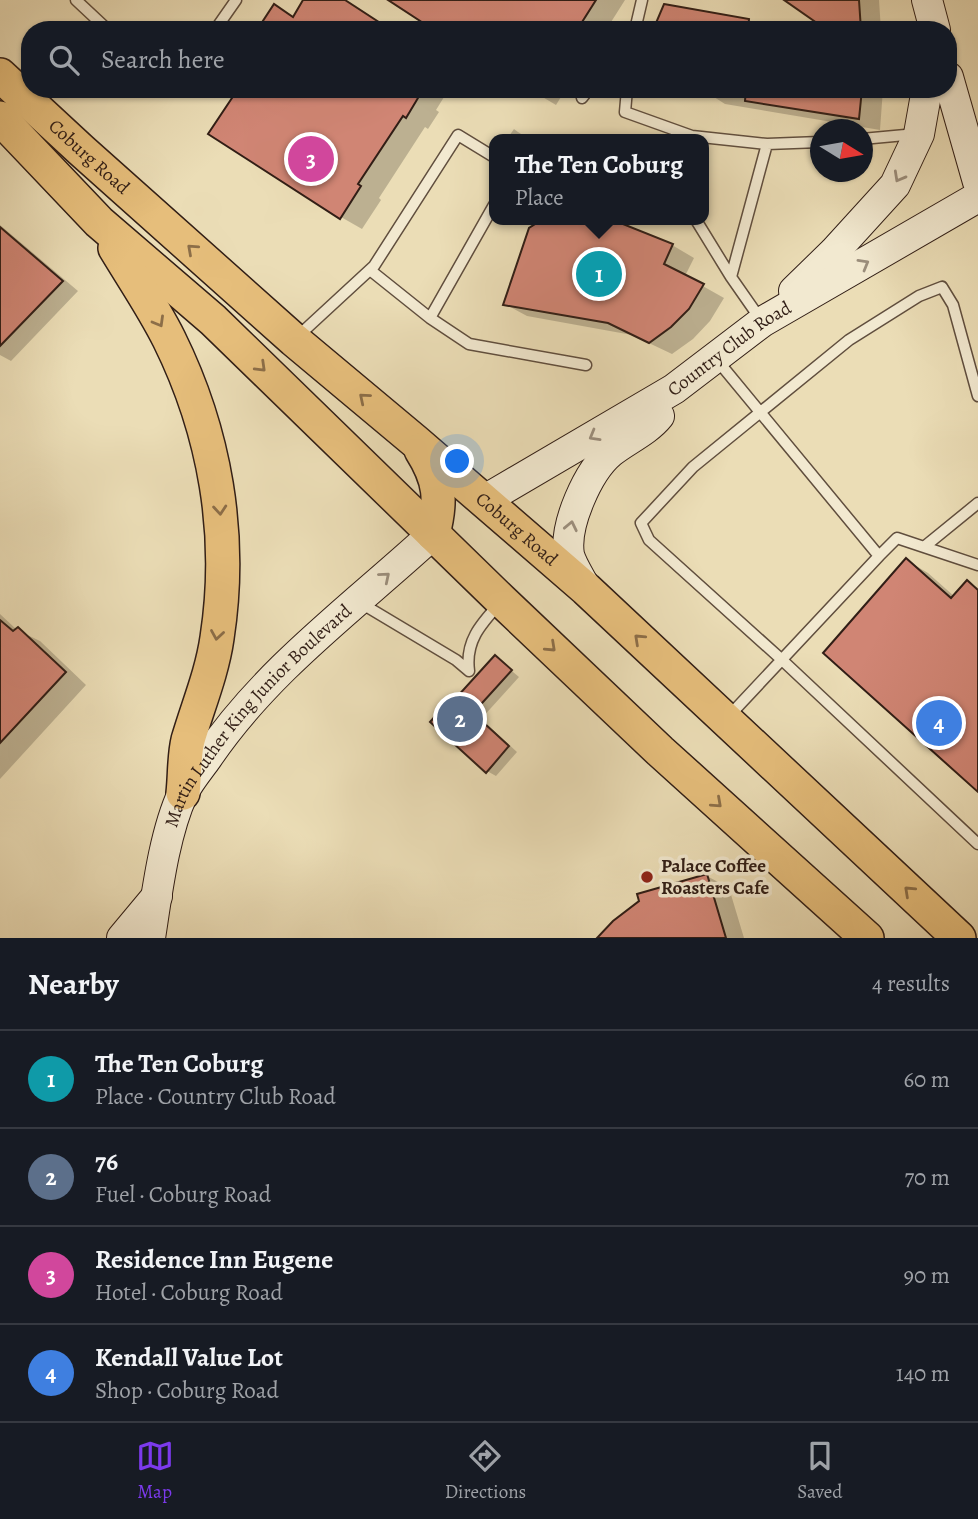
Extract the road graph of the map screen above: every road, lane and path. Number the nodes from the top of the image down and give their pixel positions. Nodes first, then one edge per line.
1 (76, 0) edge
2 (236, 0) edge
3 (642, 0) edge
4 (927, 0) edge
5 (98, 21) edge
6 (221, 21) edge
7 (637, 21) edge
8 (933, 21) edge
9 (0, 75) edge
10 (21, 94) edge
11 (25, 98) edge
12 (626, 98) edge
13 (925, 98) edge
14 (954, 98) edge
15 (0, 118) edge
16 (682, 134) edge
17 (919, 134) junction
18 (873, 138) edge
19 (709, 139) edge
20 (810, 142) edge
21 (767, 144) junction
22 (489, 154) edge
23 (978, 182) edge
24 (978, 197) edge
25 (489, 214) edge
26 (99, 222) junction
27 (699, 225) edge
28 (370, 270) junction
29 (731, 277) junction
30 (429, 318) junction
31 (762, 322) junction
32 (294, 340) junction
33 (715, 357) junction
34 (586, 365) dead end
35 (674, 389) junction
36 (978, 396) edge
37 (760, 411) junction
38 (416, 442) junction
39 (483, 501) junction
40 (978, 503) edge
41 (433, 534) junction
42 (924, 547) junction
43 (879, 556) junction
44 (978, 565) edge
45 (586, 589) junction
46 (357, 600) junction
47 (501, 600) junction
48 (781, 659) junction
49 (726, 720) junction
50 (183, 793) junction
51 (978, 844) edge
52 (157, 895) junction
53 (122, 938) edge
54 (150, 938) edge
55 (867, 938) edge
56 (958, 938) edge

1 - 5 lane
2 - 6 lane
3 - 7 lane
4 - 8 main road
10 -> 9 main road, Coburg Road
32 -> 11 main road, Coburg Road
12 - 16 lane
13 - 17 main road
14 - 23 main road
15 - 26 main road, Coburg Road
17 - 18 lane
17 -> 31 main road
19 - 21 lane
20 - 21 lane
21 - 29 lane
22 - 28 lane
31 -> 24 main road, Country Club Road
25 - 30 lane
26 -> 41 main road, Coburg Road
26 -> 50 main road
27 - 29 lane
28 - 30 lane
28 - 32 lane
29 - 31 lane
30 - 34 lane
31 - 33 main road, Country Club Road
38 -> 32 main road, Coburg Road
33 - 35 main road, Country Club Road
33 - 37 lane
35 -> 39 main road, Country Club Road
45 -> 35 main road
36 - 37 lane
37 - 43 lane
37 - 48 lane
38 - 39 main road, Coburg Road
38 - 41 main road
39 - 45 main road, Coburg Road
40 - 42 lane
46 -> 41 main road, Martin Luther King Junior Boulevard
41 - 47 main road, Coburg Road
42 - 43 lane
42 - 44 lane
43 - 48 lane
49 -> 45 main road, Coburg Road
46 - 47 lane
46 - 50 main road, Martin Luther King Junior Boulevard
47 -> 55 main road, Coburg Road
48 - 49 lane
48 - 51 lane
56 -> 49 main road, Coburg Road
50 - 52 main road, Martin Luther King Junior Boulevard
52 - 53 main road
52 - 54 main road, Martin Luther King Junior Boulevard

